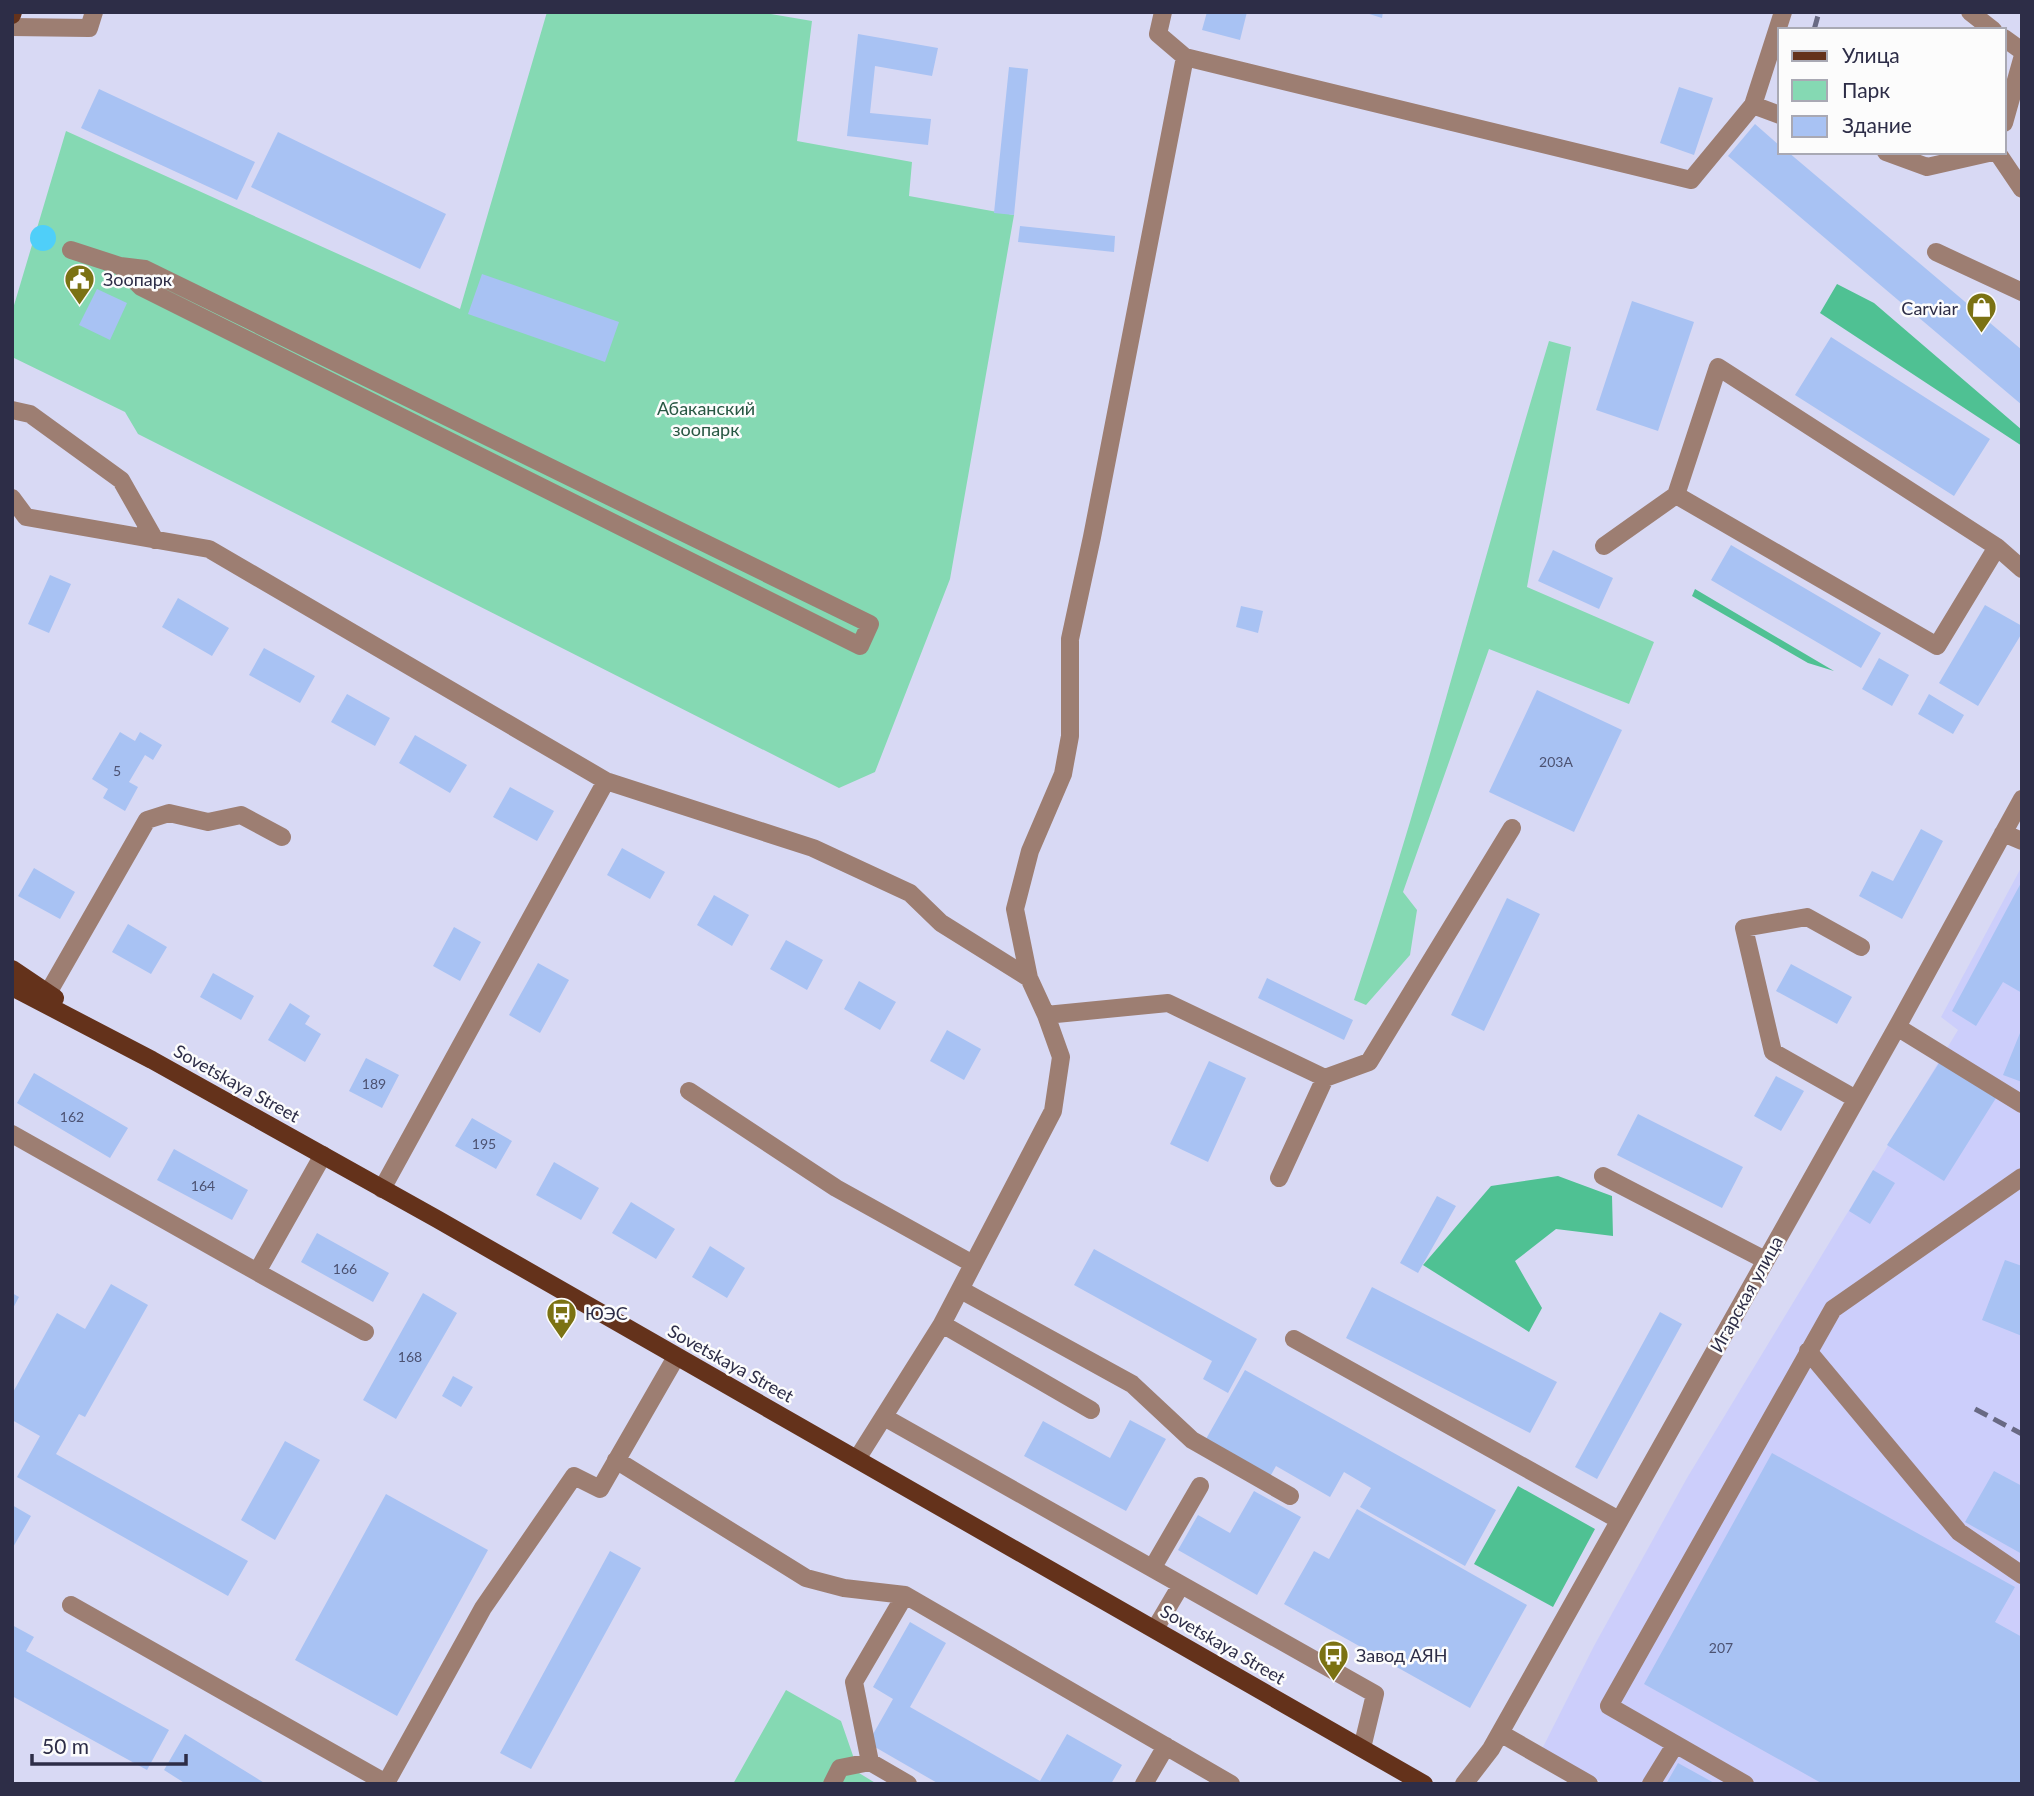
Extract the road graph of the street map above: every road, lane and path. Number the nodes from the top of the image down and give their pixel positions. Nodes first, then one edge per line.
1 (94, 12) edge
2 (1163, 12) edge
3 (1783, 12) edge
4 (1970, 12) edge
5 (12, 27) edge
6 (1990, 28) edge
7 (2006, 39) edge
8 (2022, 51) edge
9 (1185, 57) junction
10 (2022, 59) edge
11 (1753, 105) junction
12 (1778, 114) edge
13 (2006, 115) edge
14 (1891, 154) edge
15 (1986, 154) edge
16 (1996, 154) edge
17 (2022, 189) edge
18 (71, 250) dead end
19 (1936, 252) dead end
20 (120, 267) junction
21 (2022, 292) edge
22 (12, 410) edge
23 (1676, 495) junction
24 (12, 498) edge
25 (155, 540) junction
26 (1604, 546) dead end
27 (1997, 547) junction
28 (2022, 569) edge
29 (606, 781) junction
30 (2022, 799) edge
31 (1512, 828) dead end
32 (2003, 833) junction
33 (282, 837) dead end
34 (2022, 841) edge
35 (1861, 947) dead end
36 (12, 969) edge
37 (1029, 978) junction
38 (12, 987) edge
39 (48, 993) junction
40 (1046, 1015) junction
41 (1897, 1027) junction
42 (109, 1037) junction
43 (1325, 1077) junction
44 (689, 1091) dead end
45 (1856, 1099) junction
46 (2022, 1104) edge
47 (12, 1134) edge
48 (323, 1155) junction
49 (1602, 1177) dead end
50 (2022, 1177) edge
51 (1279, 1178) dead end
52 (382, 1189) junction
53 (1765, 1260) junction
54 (973, 1265) junction
55 (257, 1272) junction
56 (961, 1290) junction
57 (942, 1324) junction
58 (365, 1332) dead end
59 (1294, 1339) dead end
60 (1808, 1351) junction
61 (676, 1357) junction
62 (1091, 1410) dead end
63 (884, 1417) junction
64 (858, 1459) junction
65 (617, 1461) junction
66 (1199, 1486) dead end
67 (1290, 1496) dead end
68 (1619, 1520) junction
69 (1153, 1567) junction
70 (2022, 1575) edge
71 (1181, 1585) junction
72 (905, 1595) junction
73 (71, 1605) dead end
74 (1155, 1629) junction
75 (1500, 1733) junction
76 (1675, 1745) junction
77 (1166, 1746) junction
78 (1362, 1748) junction
79 (870, 1762) junction
80 (386, 1783) edge
81 (832, 1784) edge
82 (908, 1784) edge
83 (1144, 1784) edge
84 (1231, 1784) edge
85 (1424, 1784) edge
86 (1464, 1784) edge
87 (1589, 1784) edge
88 (1651, 1784) edge
89 (1745, 1784) edge

1 - 5 street
2 - 9 street
3 - 11 street
4 - 6 street
7 - 8 street
9 - 11 street
9 - 37 street
10 - 13 street
11 - 12 street
14 - 15 street
16 - 17 street
18 - 20 street
19 - 21 street
20 - 20 street
22 - 25 street
23 - 26 street
23 - 27 street
23 - 27 street
24 - 25 street
25 - 29 street
27 - 28 street
29 - 37 street
29 - 52 street
30 - 32 street, Игарская улица
31 - 43 street
32 - 34 street
32 - 41 street, Игарская улица
33 - 39 street
35 - 45 street
36 - 39 main road
37 - 40 street
38 - 42 main road, Sovetskaya Street
39 - 42 main road
40 - 43 street
40 - 54 street
41 - 45 street, Игарская улица
41 - 46 street
42 - 48 main road, Sovetskaya Street
43 - 51 street
44 - 54 street
45 - 53 street, Игарская улица
47 - 55 street
48 - 52 main road, Sovetskaya Street
48 - 55 street
49 - 53 street
50 - 60 street
52 - 61 main road, Sovetskaya Street
53 - 68 street, Игарская улица
54 - 56 street
55 - 58 street
56 - 57 street
56 - 67 street
57 - 62 street
57 - 63 street
59 - 68 street
60 - 70 street
60 - 76 street
61 - 64 main road, Sovetskaya Street
61 - 65 street
63 - 64 street
63 - 69 street
64 - 74 main road, Sovetskaya Street
65 - 72 street
65 - 80 street
66 - 69 street
68 - 75 street, Игарская улица
69 - 71 street
71 - 74 street
71 - 78 street
72 - 77 street
72 - 79 street
73 - 80 street
74 - 78 main road, Sovetskaya Street
75 - 86 street, Игарская улица
75 - 87 street
76 - 88 street
76 - 89 street
77 - 83 street
77 - 84 street
78 - 85 main road, Sovetskaya Street
79 - 81 street
79 - 82 street

